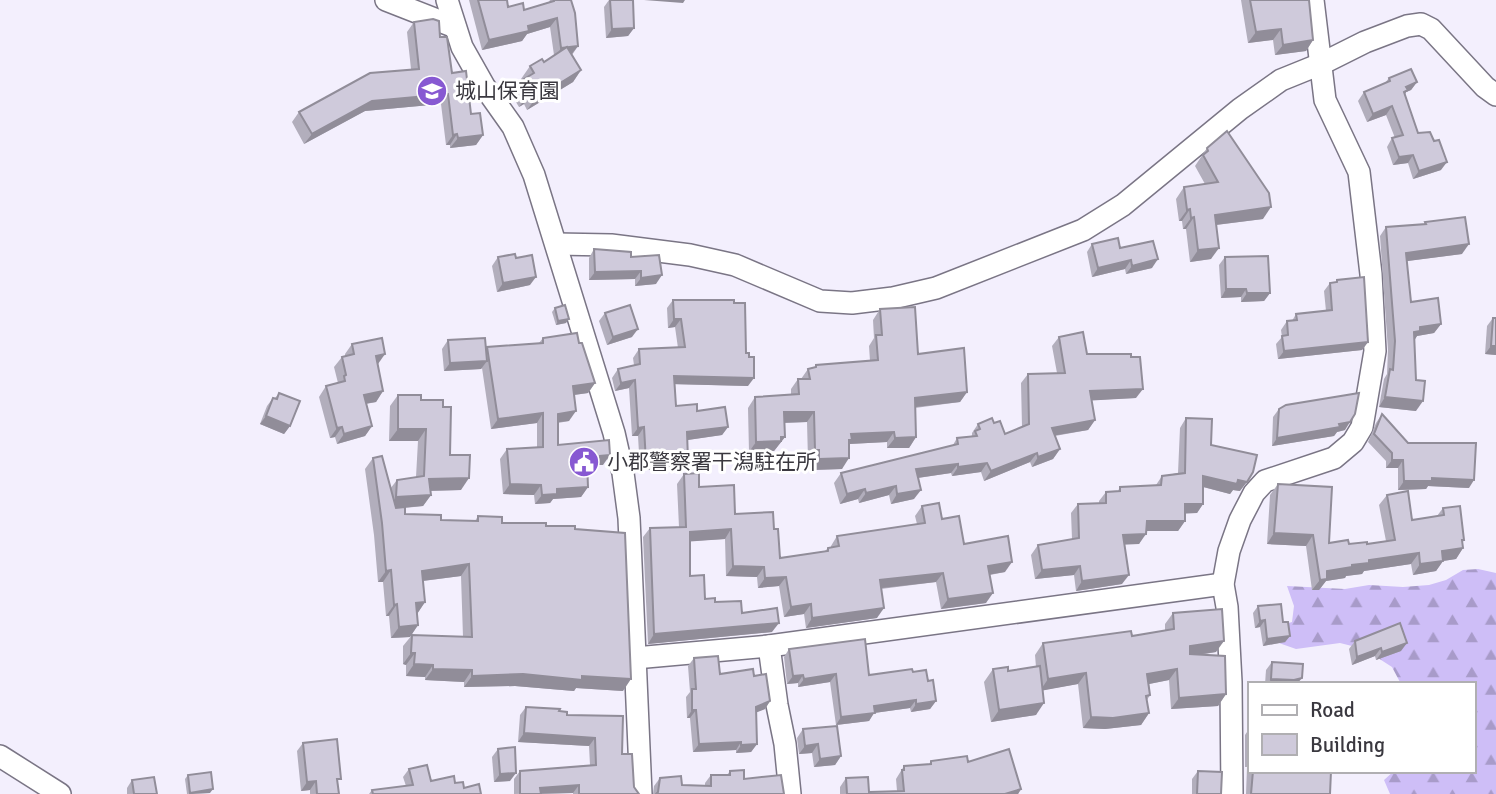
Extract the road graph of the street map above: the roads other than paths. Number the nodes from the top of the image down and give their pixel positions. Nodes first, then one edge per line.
1 (386, 0) edge
2 (447, 0) edge
3 (1313, 0) edge
4 (455, 27) junction
5 (1322, 63) junction
6 (1496, 95) edge
7 (556, 244) junction
8 (1223, 584) junction
9 (769, 646) junction
10 (635, 658) junction
11 (0, 755) edge
12 (60, 794) edge
13 (641, 794) edge
14 (790, 794) edge
15 (1232, 794) edge

1 - 4 street
2 - 4 street
3 - 5 street
4 - 7 street
5 - 6 street
5 - 7 street
5 - 8 street
7 - 10 street
8 - 9 street
8 - 15 street
9 - 10 street
9 - 14 street
10 - 13 street
11 - 12 street

